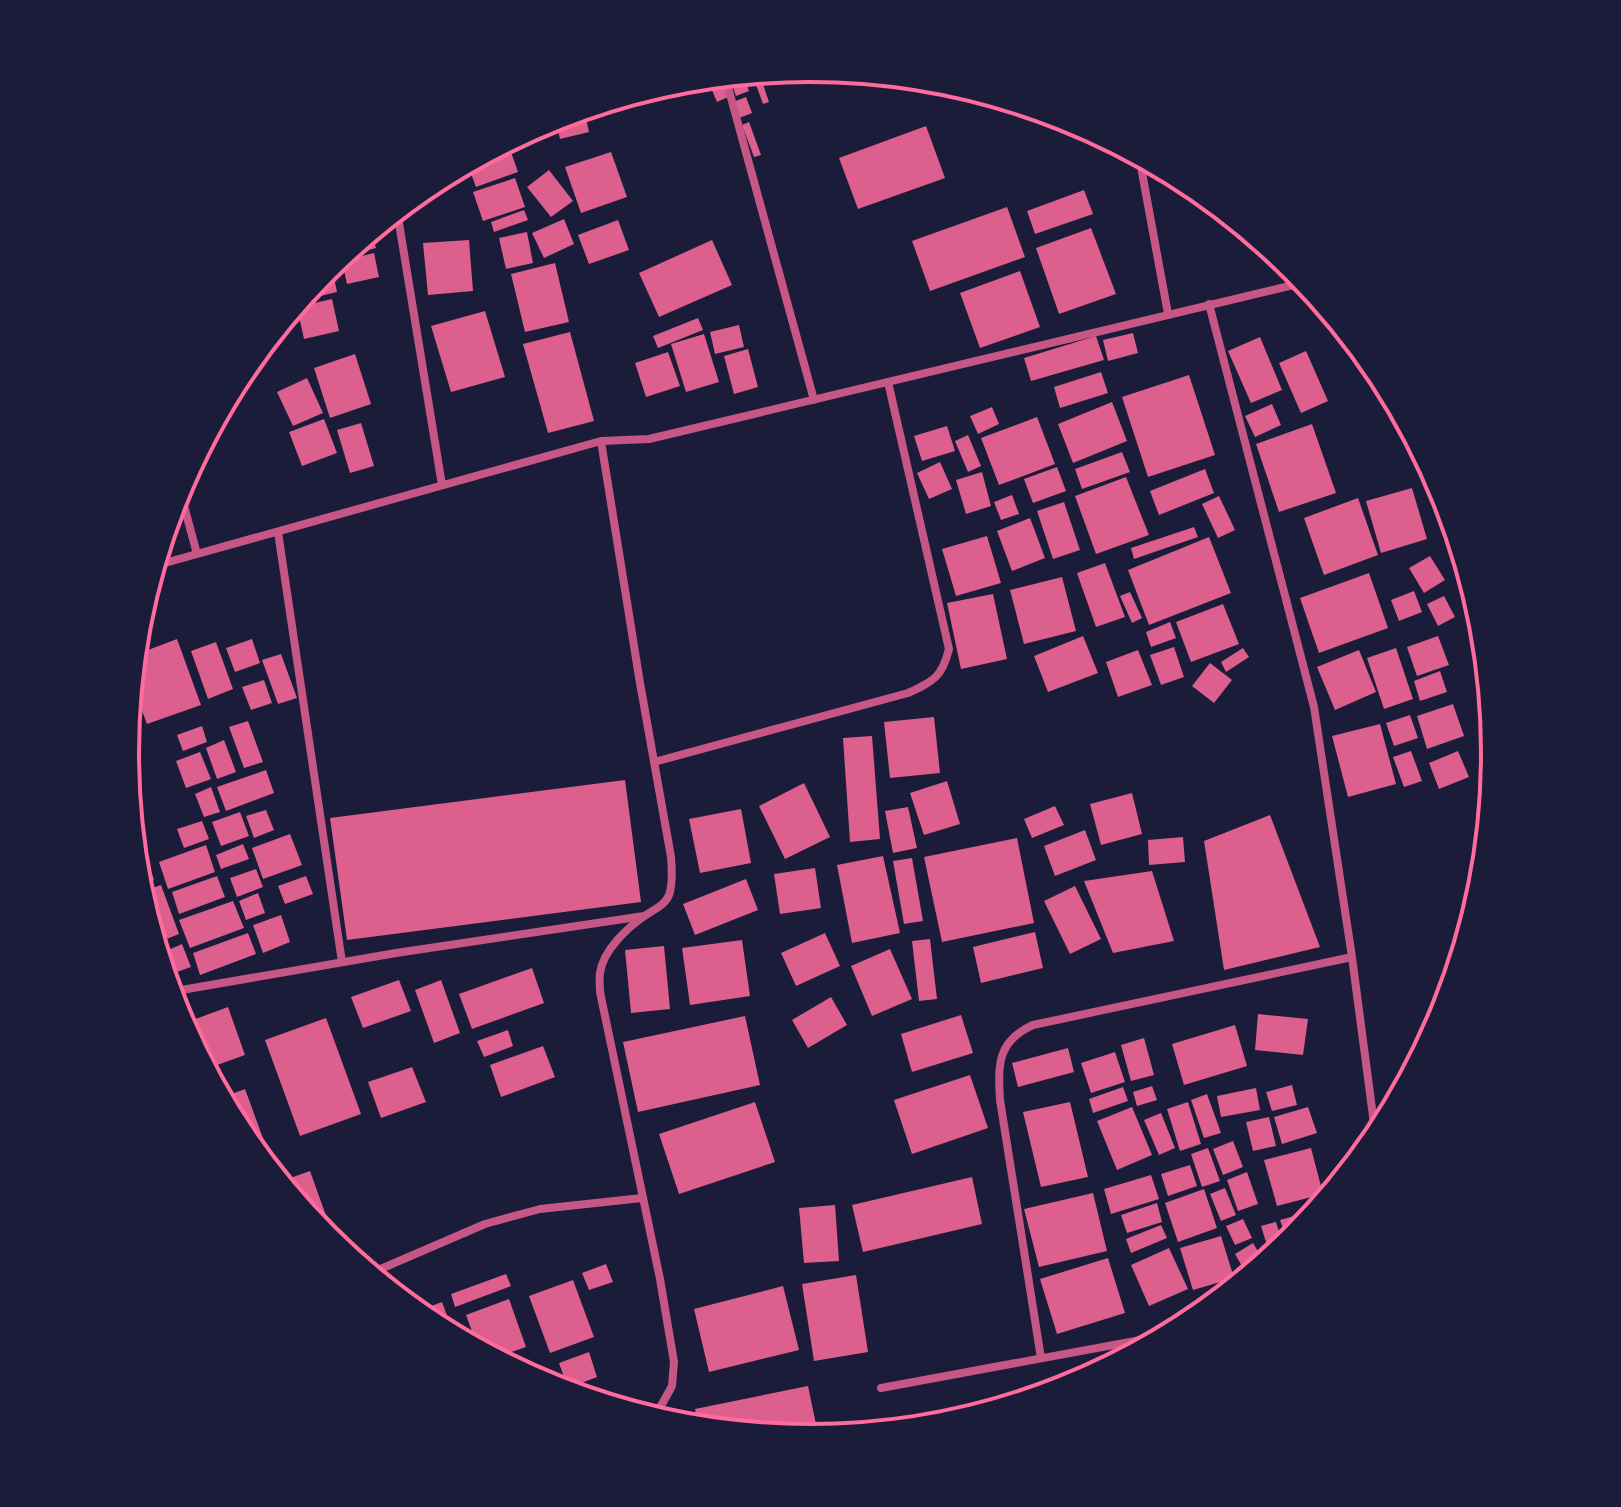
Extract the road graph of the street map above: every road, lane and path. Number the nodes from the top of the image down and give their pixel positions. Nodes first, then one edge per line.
1 (728, 87) edge
2 (1141, 170) edge
3 (399, 223) edge
4 (1291, 285) edge
5 (1209, 304) junction
6 (1168, 314) junction
7 (888, 382) junction
8 (814, 400) junction
9 (601, 441) junction
10 (442, 485) junction
11 (185, 510) edge
12 (278, 532) junction
13 (197, 554) junction
14 (167, 562) edge
15 (654, 762) junction
16 (645, 916) junction
17 (1352, 957) junction
18 (342, 962) junction
19 (183, 990) edge
20 (1373, 1120) edge
21 (642, 1198) junction
22 (381, 1269) edge
23 (1135, 1341) edge
24 (1041, 1358) junction
25 (881, 1388) dead end
26 (659, 1407) edge

1 - 8 street
2 - 6 street
3 - 10 street
4 - 5 street
5 - 6 street
5 - 17 street
6 - 7 street
7 - 8 street
7 - 15 street
8 - 9 street
9 - 10 street
9 - 15 street
10 - 12 street
11 - 13 street
12 - 13 street
12 - 18 street
13 - 14 street
15 - 16 street
16 - 18 street
16 - 21 street
17 - 20 street
17 - 24 street
18 - 19 street
21 - 22 street
21 - 26 street
23 - 24 street
24 - 25 street

